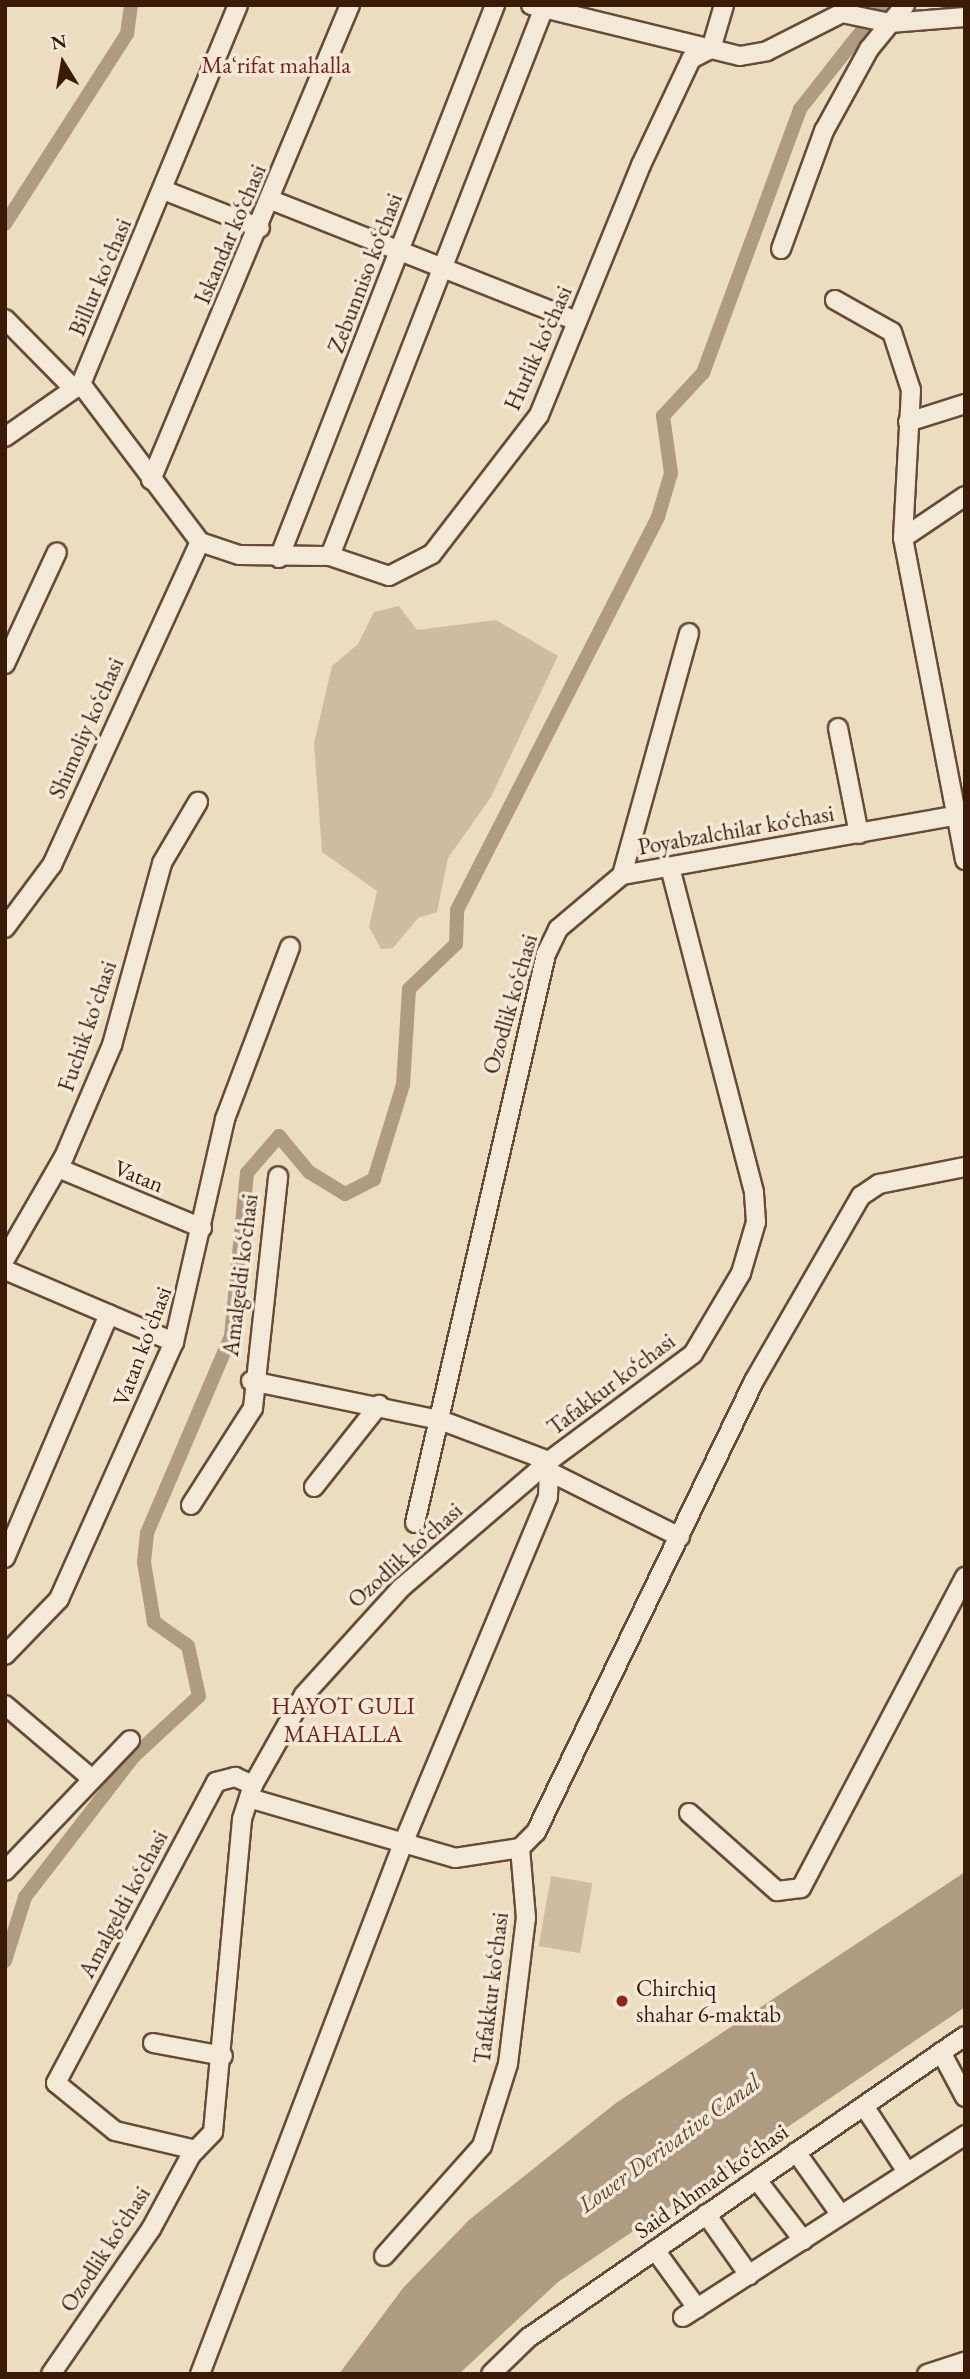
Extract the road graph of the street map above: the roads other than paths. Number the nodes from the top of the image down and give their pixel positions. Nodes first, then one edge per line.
1 (238, 5) edge
2 (350, 5) edge
3 (495, 5) edge
4 (723, 5) edge
5 (905, 5) edge
6 (540, 6) edge
7 (965, 17) edge
8 (887, 22) junction
9 (711, 49) junction
10 (163, 190) junction
11 (271, 200) junction
12 (260, 228) junction
13 (781, 249) dead end
14 (400, 250) junction
15 (443, 265) junction
16 (835, 300) dead end
17 (5, 319) edge
18 (577, 321) junction
19 (77, 386) junction
20 (965, 404) edge
21 (908, 422) junction
22 (5, 437) edge
23 (151, 480) junction
24 (965, 496) edge
25 (903, 538) junction
26 (200, 542) junction
27 (57, 552) dead end
28 (330, 556) junction
29 (279, 558) junction
30 (689, 634) dead end
31 (5, 664) edge
32 (838, 728) dead end
33 (198, 802) dead end
34 (960, 815) edge
35 (859, 834) junction
36 (965, 860) edge
37 (670, 868) junction
38 (622, 876) junction
39 (5, 928) edge
40 (290, 947) dead end
41 (965, 1167) edge
42 (58, 1168) junction
43 (278, 1176) dead end
44 (202, 1228) junction
45 (5, 1259) edge
46 (5, 1270) edge
47 (109, 1314) junction
48 (174, 1342) junction
49 (251, 1381) junction
50 (379, 1405) junction
51 (440, 1420) junction
52 (551, 1467) junction
53 (314, 1487) dead end
54 (191, 1505) dead end
55 (415, 1523) dead end
56 (680, 1537) junction
57 (6, 1553) edge
58 (965, 1577) edge
59 (5, 1655) edge
60 (5, 1705) edge
61 (130, 1740) dead end
62 (91, 1778) junction
63 (251, 1792) junction
64 (689, 1813) dead end
65 (402, 1846) junction
66 (520, 1848) junction
67 (5, 1871) edge
68 (965, 2036) edge
69 (153, 2043) dead end
70 (941, 2052) junction
71 (223, 2056) junction
72 (965, 2097) edge
73 (864, 2106) junction
74 (965, 2135) edge
75 (195, 2150) junction
76 (796, 2152) junction
77 (907, 2172) junction
78 (757, 2180) junction
79 (706, 2214) junction
80 (841, 2215) junction
81 (803, 2240) junction
82 (655, 2250) junction
83 (384, 2256) dead end
84 (749, 2275) junction
85 (965, 2362) edge
86 (51, 2374) edge
87 (200, 2374) edge
88 (491, 2374) edge
89 (927, 2374) edge

1 - 10 street, Billur ko'chasi
2 - 11 street, Iskandar ko‘chasi
3 - 14 street, Zebunniso ko‘chasi
4 - 9 street
5 - 8 street
6 - 9 street
6 - 15 street
7 - 8 street
8 - 9 street
8 - 13 street
9 - 18 street, Hurlik ko‘chasi
10 - 12 street
10 - 19 street, Billur ko'chasi
11 - 12 street, Iskandar ko‘chasi
11 - 14 street
12 - 23 street, Iskandar ko‘chasi
14 - 15 street
14 - 29 street, Zebunniso ko‘chasi
15 - 18 street
15 - 28 street
16 - 21 street
17 - 19 street
18 - 28 street, Hurlik ko‘chasi
19 - 22 street
19 - 23 street
20 - 21 street
21 - 25 street
23 - 26 street
24 - 25 street
25 - 34 street
26 - 29 street, Hurlik ko‘chasi
26 - 39 street, Shimoliy ko‘chasi
27 - 31 street
28 - 29 street, Hurlik ko‘chasi
30 - 38 street
32 - 35 street, Poyabzalchilar ko‘chasi
33 - 42 street, Fuchik ko'chasi
34 - 35 street, Poyabzalchilar ko‘chasi
34 - 36 street
35 - 37 street, Poyabzalchilar ko‘chasi
37 - 38 street, Poyabzalchilar ko‘chasi
37 - 52 street, Tafakkur ko‘chasi
38 - 51 street, Ozodlik ko‘chasi
40 - 44 street, Vatan ko'chasi
41 - 56 street
42 - 44 street, Vatan
42 - 45 street, Fuchik ko'chasi
43 - 49 street, Amalgeldi ko‘chasi
44 - 48 street, Vatan ko'chasi
46 - 47 street
47 - 48 street
47 - 57 street, Vatan ko'chasi
48 - 59 street, Vatan ko'chasi
49 - 50 street, Amalgeldi ko‘chasi
49 - 54 street, Amalgeldi ko‘chasi
50 - 51 street, Amalgeldi ko‘chasi
50 - 53 street
51 - 52 street
51 - 55 street, Ozodlik ko‘chasi
52 - 56 street
52 - 63 street, Ozodlik ko‘chasi
52 - 65 street, Tafakkur ko‘chasi
56 - 66 street
58 - 64 street
60 - 62 street
61 - 62 street
62 - 67 street
63 - 65 street
63 - 71 street, Ozodlik ko‘chasi
63 - 75 street, Amalgeldi ko‘chasi
65 - 66 street
65 - 87 street, Tafakkur ko‘chasi
66 - 83 street, Tafakkur ko‘chasi
68 - 70 street, Said Ahmad ko‘chasi
69 - 71 street
70 - 72 street
70 - 73 street, Said Ahmad ko‘chasi
71 - 75 street, Ozodlik ko‘chasi
73 - 76 street, Said Ahmad ko‘chasi
73 - 77 street
74 - 77 street
75 - 86 street, Ozodlik ko‘chasi
76 - 78 street, Said Ahmad ko‘chasi
76 - 80 street
77 - 80 street
78 - 79 street, Said Ahmad ko‘chasi
78 - 81 street
79 - 82 street, Said Ahmad ko‘chasi
79 - 84 street
80 - 81 street
81 - 84 street
82 - 84 street
82 - 88 street, Said Ahmad ko‘chasi
85 - 89 street

